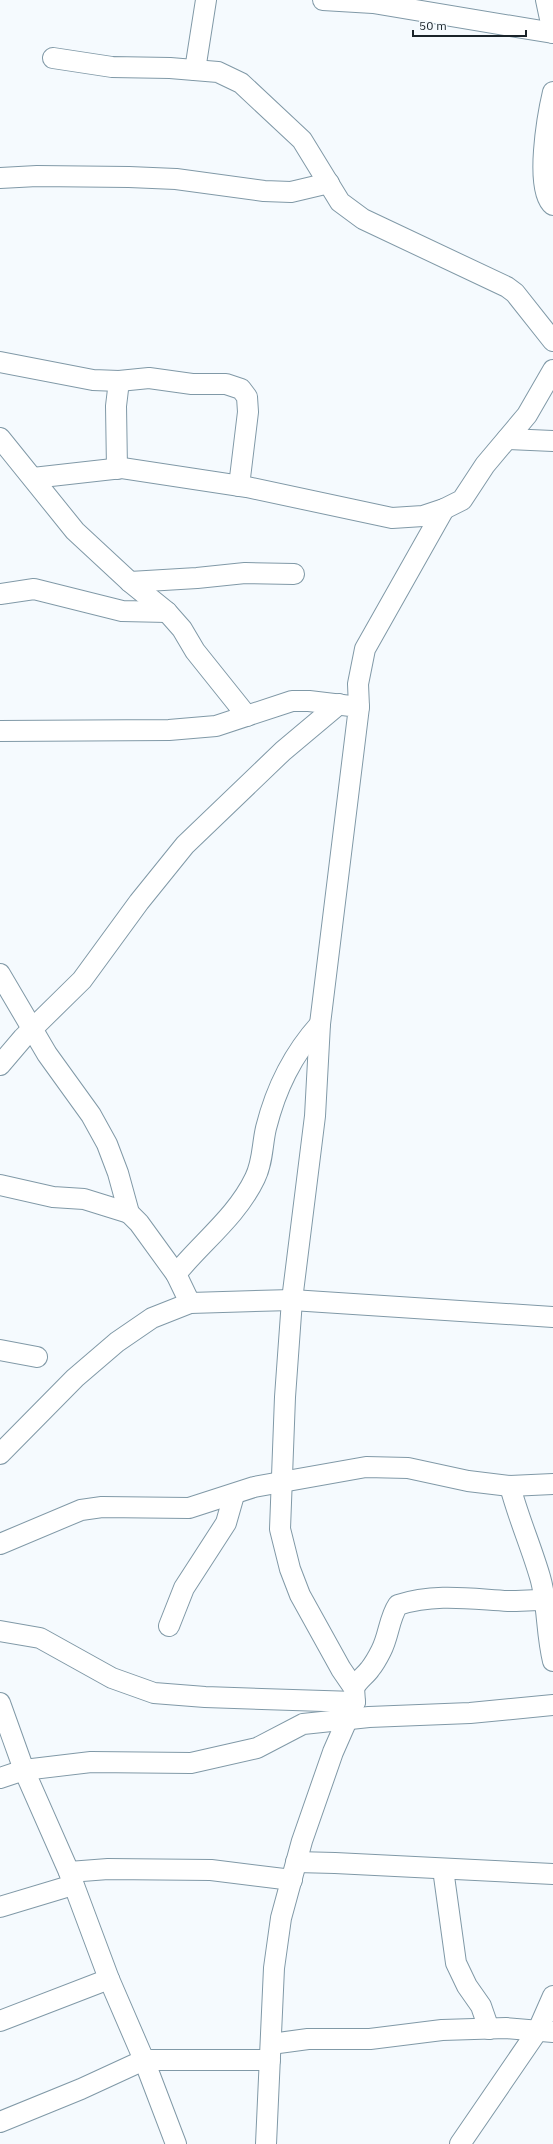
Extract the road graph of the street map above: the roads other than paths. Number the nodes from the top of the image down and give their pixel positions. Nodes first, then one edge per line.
1 (206, 0) edge
2 (323, 0) edge
3 (546, 0) edge
4 (553, 33) edge
5 (53, 58) dead end
6 (195, 70) junction
7 (553, 92) edge
8 (0, 178) edge
9 (328, 182) junction
10 (553, 205) edge
11 (553, 341) edge
12 (0, 362) edge
13 (553, 370) edge
14 (119, 381) junction
15 (0, 438) edge
16 (507, 439) junction
17 (553, 441) edge
18 (117, 469) junction
19 (33, 478) junction
20 (239, 486) junction
21 (444, 509) junction
22 (294, 574) dead end
23 (130, 582) junction
24 (0, 594) edge
25 (167, 612) junction
26 (339, 704) junction
27 (359, 707) junction
28 (247, 716) junction
29 (0, 730) edge
30 (0, 974) edge
31 (320, 1024) junction
32 (32, 1029) junction
33 (0, 1065) edge
34 (0, 1186) edge
35 (129, 1213) junction
36 (176, 1274) junction
37 (292, 1300) junction
38 (190, 1303) junction
39 (553, 1318) edge
40 (0, 1350) edge
41 (37, 1357) dead end
42 (0, 1454) edge
43 (282, 1482) junction
44 (553, 1484) edge
45 (510, 1486) junction
46 (234, 1495) junction
47 (0, 1544) edge
48 (545, 1600) junction
49 (169, 1626) dead end
50 (0, 1631) edge
51 (553, 1661) edge
52 (0, 1703) edge
53 (352, 1703) junction
54 (553, 1705) edge
55 (24, 1770) junction
56 (0, 1778) edge
57 (443, 1869) junction
58 (294, 1871) junction
59 (553, 1874) edge
60 (71, 1879) junction
61 (0, 1907) edge
62 (109, 1979) junction
63 (553, 1996) edge
64 (0, 2021) edge
65 (489, 2029) junction
66 (546, 2031) edge
67 (270, 2052) junction
68 (144, 2060) junction
69 (0, 2122) edge
70 (176, 2144) edge
71 (266, 2144) edge
72 (460, 2144) edge

1 - 6 street
2 - 4 street
3 - 4 street
5 - 6 street
6 - 9 street
7 - 10 street
8 - 9 street
9 - 11 street
12 - 14 street
13 - 16 street
14 - 18 street
14 - 20 street
15 - 19 street
16 - 17 street
16 - 21 street
18 - 19 street
18 - 20 street
19 - 23 street
20 - 21 street
21 - 27 street
22 - 23 street
23 - 25 street
24 - 25 street
25 - 28 street
26 - 27 street
26 - 28 street
26 - 32 street
27 - 31 street
28 - 29 street
30 - 32 street
31 - 36 street
31 - 37 street
32 - 33 street
32 - 35 street
34 - 35 street
35 - 36 street
36 - 38 street
37 - 38 street
37 - 39 street
37 - 43 street
38 - 42 street
40 - 41 street
43 - 45 street
43 - 46 street
43 - 53 street
44 - 45 street
45 - 48 street
46 - 47 street
46 - 49 street
48 - 51 street
48 - 53 street
50 - 53 street
52 - 55 street
53 - 54 street
53 - 55 street
53 - 58 street
55 - 56 street
55 - 60 street
57 - 58 street
57 - 59 street
57 - 65 street
58 - 60 street
58 - 67 street
60 - 61 street
60 - 62 street
62 - 64 street
62 - 68 street
63 - 66 street
65 - 66 street
65 - 67 street
66 - 72 street
67 - 68 street
67 - 71 street
68 - 69 street
68 - 70 street

